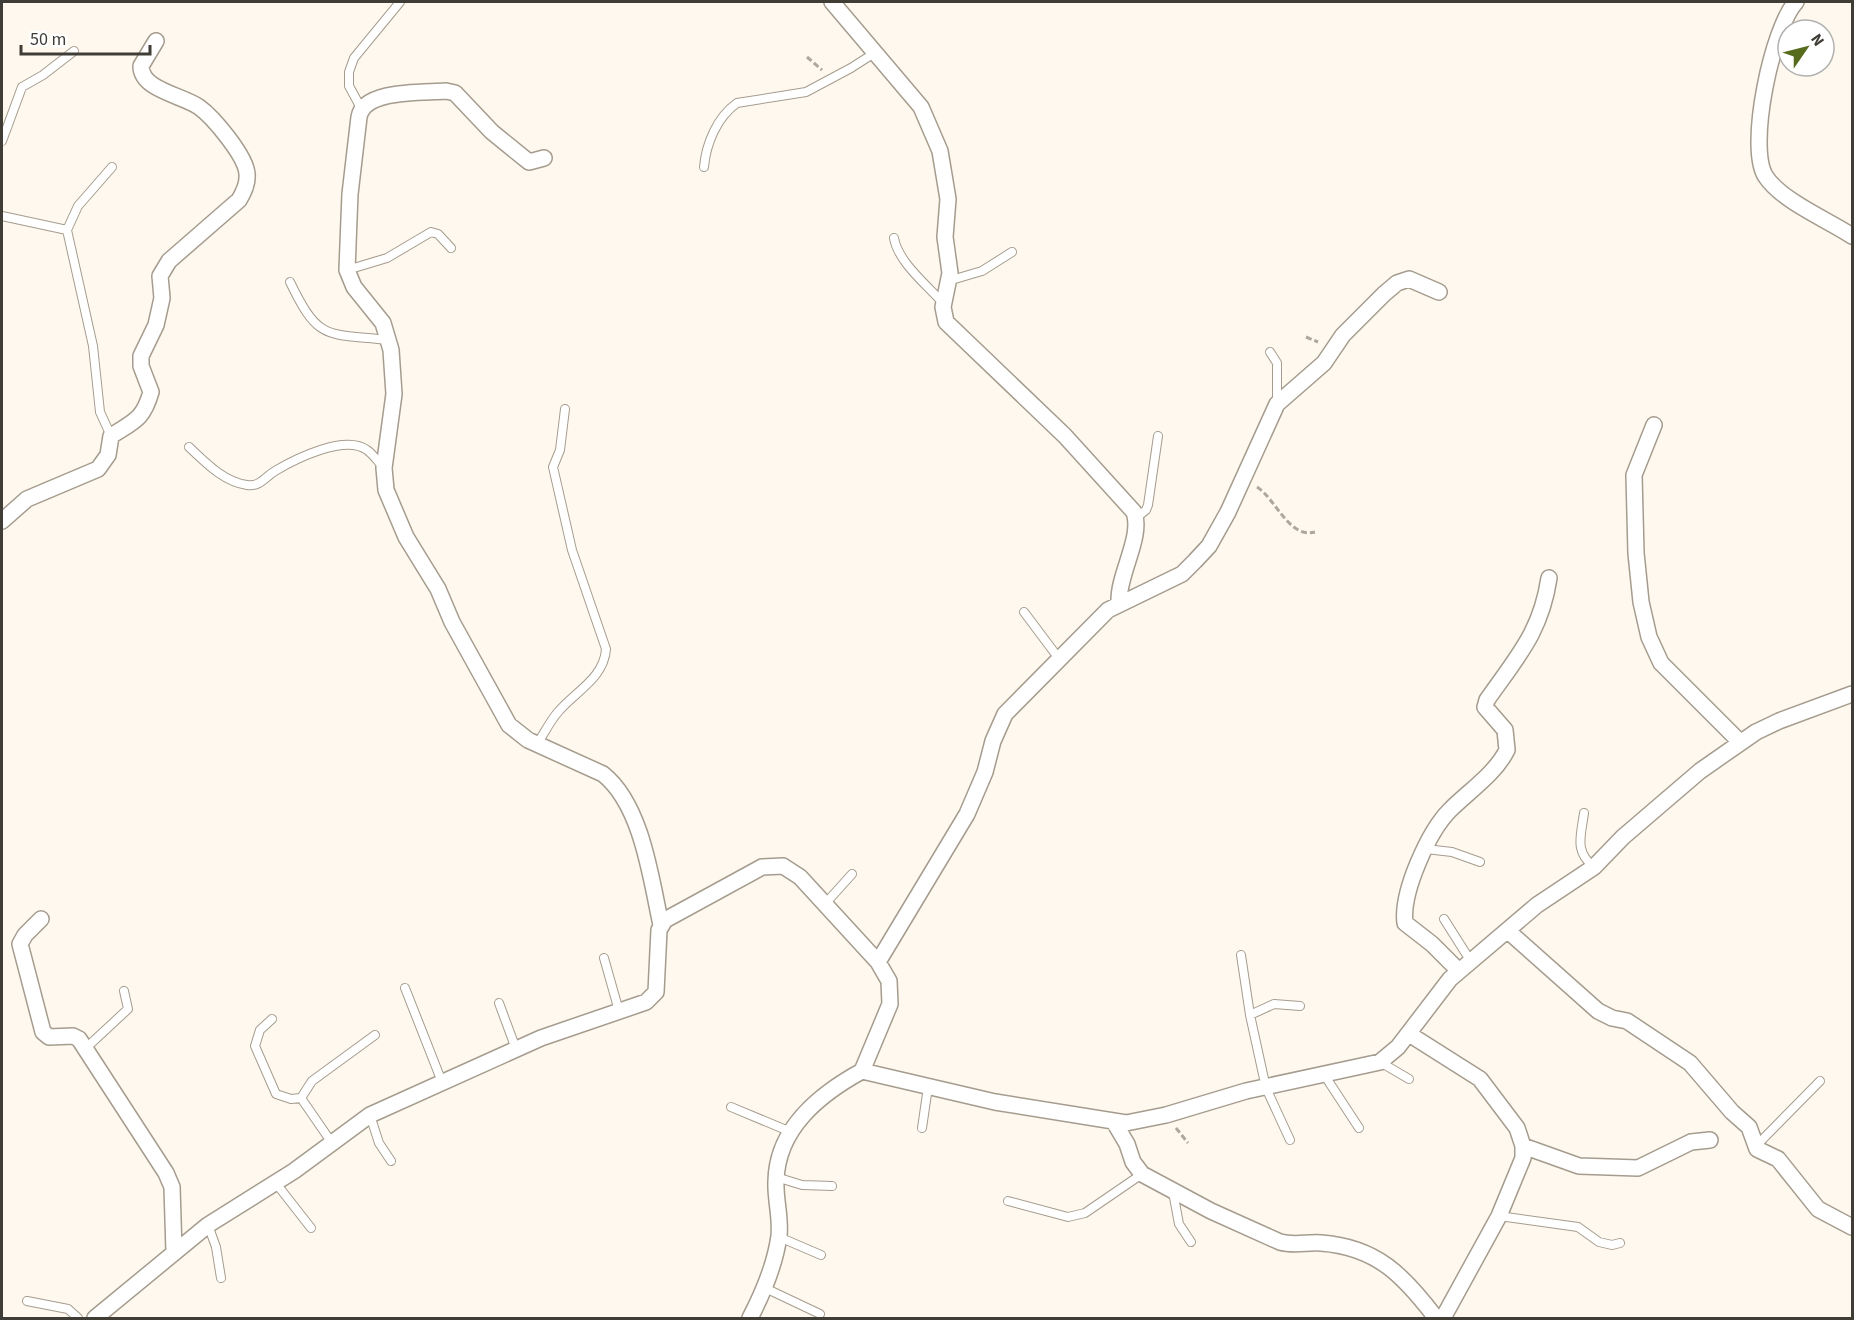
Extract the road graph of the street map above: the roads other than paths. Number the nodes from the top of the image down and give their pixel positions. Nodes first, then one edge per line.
1 (400, 2) edge
2 (832, 2) edge
3 (1794, 2) edge
4 (156, 41) dead end
5 (74, 51) dead end
6 (876, 52) junction
7 (362, 108) junction
8 (2, 141) edge
9 (544, 158) dead end
10 (112, 167) dead end
11 (704, 167) dead end
12 (2, 216) edge
13 (67, 230) junction
14 (1852, 236) edge
15 (894, 238) dead end
16 (451, 248) dead end
17 (1012, 252) dead end
18 (347, 270) junction
19 (948, 281) junction
20 (290, 282) dead end
21 (1439, 292) dead end
22 (944, 303) junction
23 (388, 340) junction
24 (1270, 352) dead end
25 (1277, 404) junction
26 (565, 409) dead end
27 (1654, 424) dead end
28 (111, 436) junction
29 (1158, 436) dead end
30 (189, 447) dead end
31 (384, 468) junction
32 (1136, 518) junction
33 (2, 521) edge
34 (1549, 578) dead end
35 (1119, 602) junction
36 (1024, 612) dead end
37 (1060, 660) junction
38 (1852, 694) edge
39 (1740, 742) junction
40 (537, 744) junction
41 (1584, 813) dead end
42 (1426, 849) junction
43 (1480, 862) dead end
44 (1594, 867) junction
45 (852, 874) dead end
46 (825, 904) junction
47 (41, 919) dead end
48 (1444, 919) dead end
49 (661, 925) junction
50 (1508, 931) junction
51 (1241, 956) dead end
52 (604, 958) dead end
53 (1470, 960) junction
54 (878, 962) junction
55 (1459, 971) junction
56 (405, 988) dead end
57 (124, 991) dead end
58 (499, 1003) dead end
59 (1300, 1006) dead end
60 (619, 1011) junction
61 (1250, 1015) junction
62 (272, 1019) dead end
63 (1409, 1034) junction
64 (375, 1035) dead end
65 (86, 1048) junction
66 (516, 1049) junction
67 (1380, 1062) junction
68 (862, 1071) junction
69 (1325, 1076) junction
70 (1409, 1079) dead end
71 (1820, 1081) dead end
72 (442, 1082) junction
73 (928, 1087) junction
74 (1266, 1088) junction
75 (301, 1098) junction
76 (731, 1107) dead end
77 (370, 1115) junction
78 (1114, 1122) junction
79 (922, 1128) dead end
80 (1359, 1128) dead end
81 (791, 1132) junction
82 (1290, 1140) dead end
83 (1710, 1140) dead end
84 (332, 1143) junction
85 (1523, 1146) junction
86 (1756, 1146) junction
87 (391, 1161) dead end
88 (1142, 1174) junction
89 (776, 1177) junction
90 (275, 1182) junction
91 (832, 1186) dead end
92 (1173, 1190) junction
93 (1008, 1201) dead end
94 (1499, 1216) junction
95 (208, 1225) junction
96 (1852, 1227) edge
97 (311, 1228) dead end
98 (779, 1237) junction
99 (1191, 1242) dead end
100 (1620, 1243) dead end
101 (174, 1252) junction
102 (821, 1255) dead end
103 (221, 1278) dead end
104 (765, 1288) junction
105 (27, 1301) dead end
106 (820, 1314) dead end
107 (78, 1318) edge
108 (95, 1318) edge
109 (750, 1318) edge
110 (1436, 1318) edge
111 (1443, 1318) edge

1 - 7 lane
2 - 6 street
3 - 14 street
4 - 28 street
5 - 8 lane
6 - 11 lane
6 - 19 street
7 - 9 street
7 - 18 street
10 - 13 lane
12 - 13 lane
13 - 28 lane
15 - 22 lane
16 - 18 lane
17 - 19 lane
18 - 23 street
19 - 22 street
20 - 23 lane
21 - 25 street
22 - 32 street
23 - 31 street
24 - 25 lane
25 - 35 street
26 - 40 lane
27 - 39 street
28 - 33 street
29 - 32 lane
30 - 31 lane
31 - 40 street
32 - 35 street
34 - 42 street
35 - 37 street
36 - 37 lane
37 - 54 street
38 - 39 street
39 - 44 street
40 - 49 street
41 - 44 lane
42 - 43 lane
42 - 55 street
44 - 50 street
45 - 46 lane
46 - 49 street
46 - 54 street
47 - 65 street
48 - 53 lane
49 - 60 street
50 - 53 street
50 - 86 street
51 - 61 lane
52 - 60 lane
53 - 55 street
54 - 68 street
55 - 63 street
56 - 72 lane
57 - 65 lane
58 - 66 lane
59 - 61 lane
60 - 66 street
61 - 74 lane
62 - 75 lane
63 - 67 street
63 - 85 street
64 - 75 lane
65 - 101 street
66 - 72 street
67 - 69 street
67 - 70 lane
68 - 73 street
68 - 81 street
69 - 74 street
69 - 80 lane
71 - 86 lane
72 - 77 street
73 - 78 street
73 - 79 lane
74 - 78 street
74 - 82 lane
75 - 84 lane
76 - 81 lane
77 - 84 street
77 - 87 lane
78 - 88 street
81 - 89 street
83 - 85 street
84 - 90 street
85 - 94 street
86 - 96 street
88 - 92 street
88 - 93 lane
89 - 91 lane
89 - 98 street
90 - 95 street
90 - 97 lane
92 - 99 lane
92 - 110 street
94 - 100 lane
94 - 111 street
95 - 101 street
95 - 103 lane
98 - 102 lane
98 - 104 street
101 - 108 street
104 - 106 lane
104 - 109 street
105 - 107 lane

